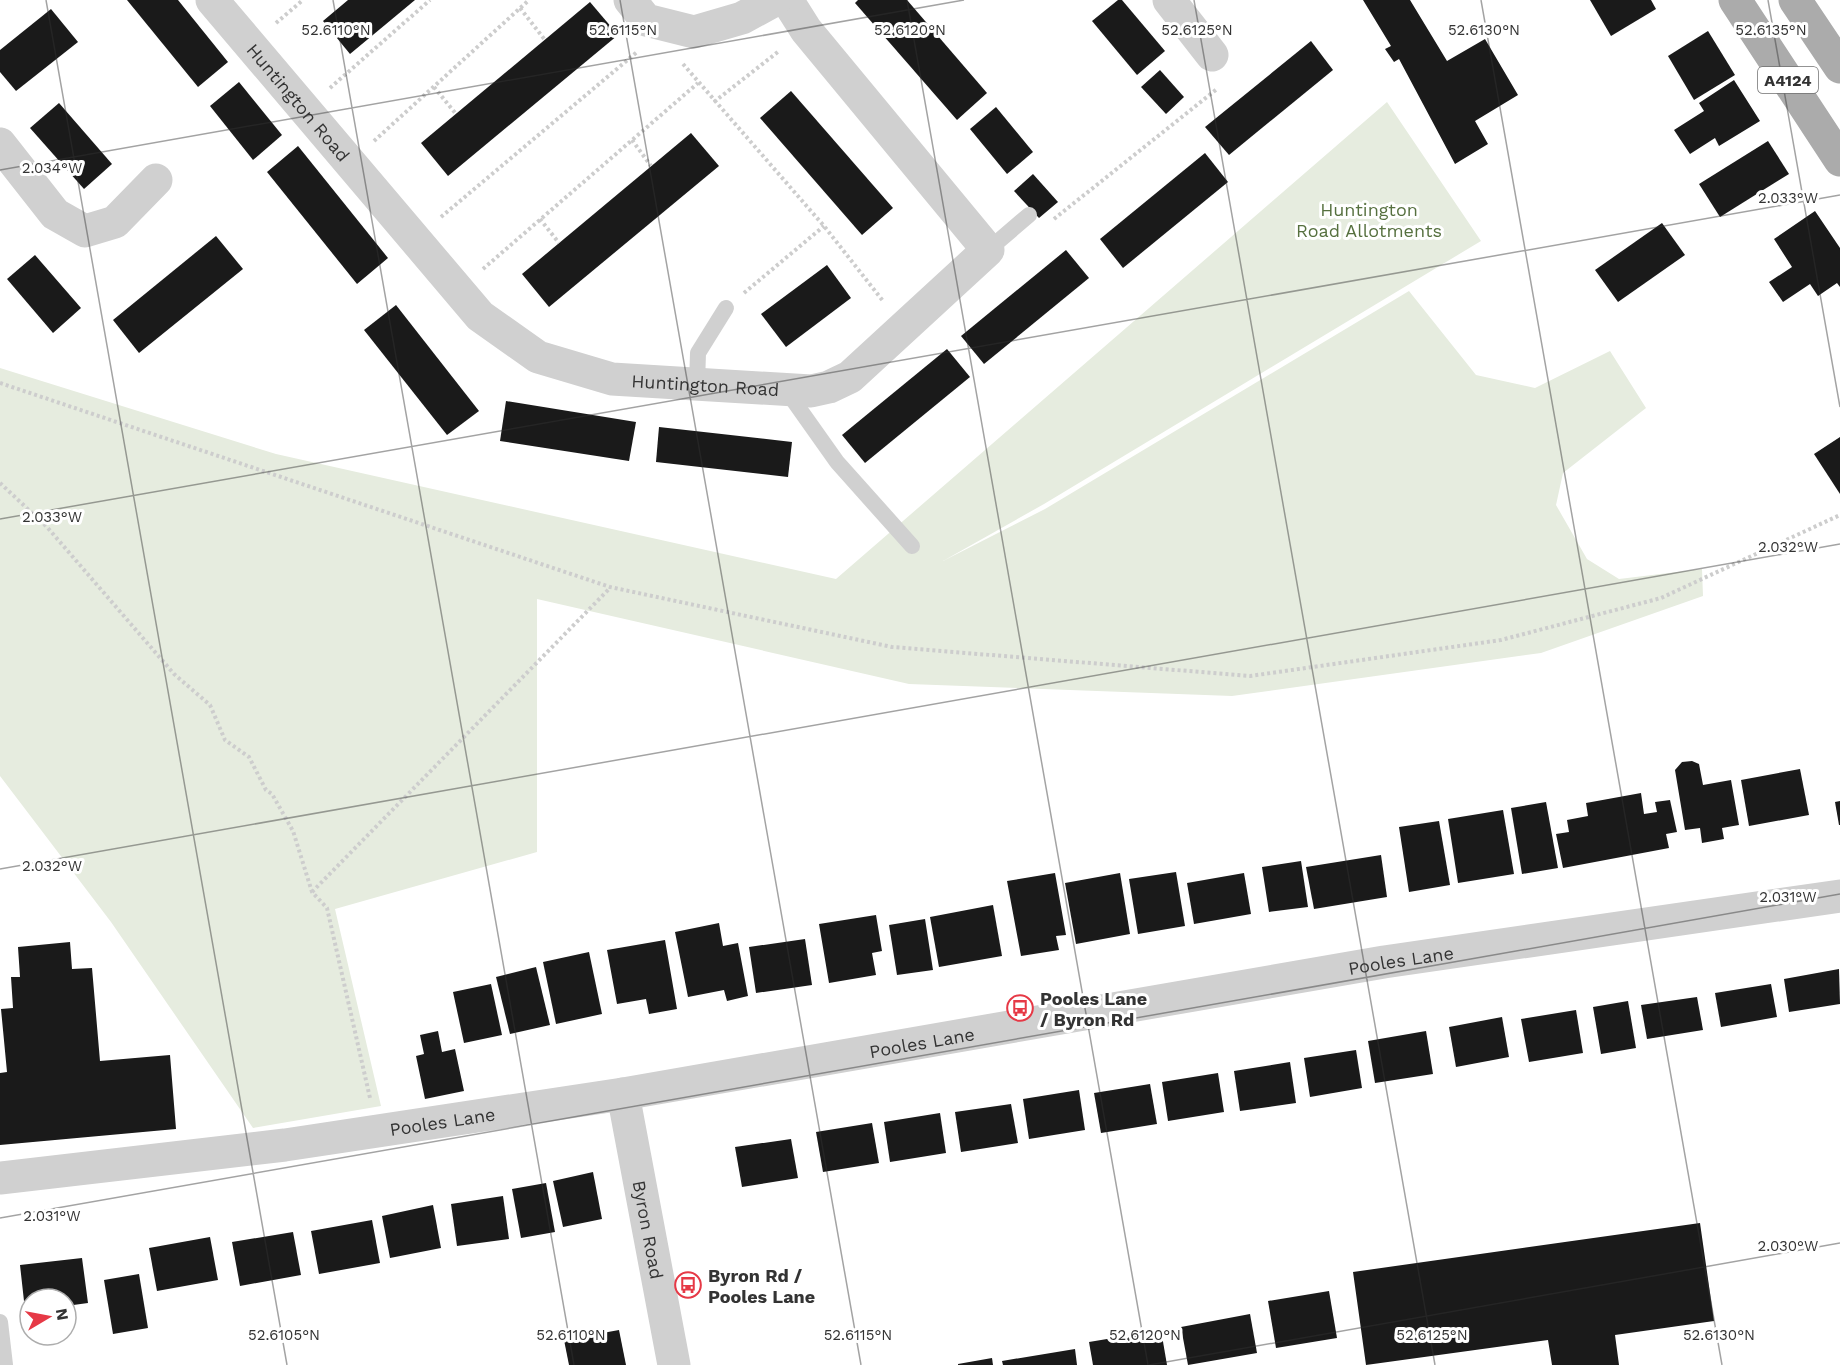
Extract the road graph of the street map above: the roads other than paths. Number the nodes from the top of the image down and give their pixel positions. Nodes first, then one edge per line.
1 (212, 0) edge
2 (775, 0) edge
3 (787, 0) edge
4 (1169, 0) edge
5 (1735, 0) edge
6 (1796, 0) edge
7 (638, 10) edge
8 (1212, 56) road end
9 (1840, 67) edge
10 (0, 144) edge
11 (1840, 160) edge
12 (156, 180) dead end
13 (1029, 215) road end
14 (988, 250) junction
15 (726, 308) road end
16 (697, 384) junction
17 (785, 390) junction
18 (912, 546) dead end
19 (1840, 896) edge
20 (623, 1094) junction
21 (0, 1178) edge
22 (0, 1322) edge
23 (5, 1365) edge
24 (674, 1365) edge

1 - 16 street, Huntington Road
2 - 7 street
3 - 14 street
4 - 8 street
5 - 11 main road, A4124
6 - 9 main road, A4124
10 - 12 street
13 - 14 lane
14 - 17 street, Huntington Road
15 - 16 lane
16 - 17 street, Huntington Road
17 - 18 lane
19 - 20 street, Pooles Lane
20 - 21 street, Pooles Lane
20 - 24 street, Byron Road
22 - 23 lane

